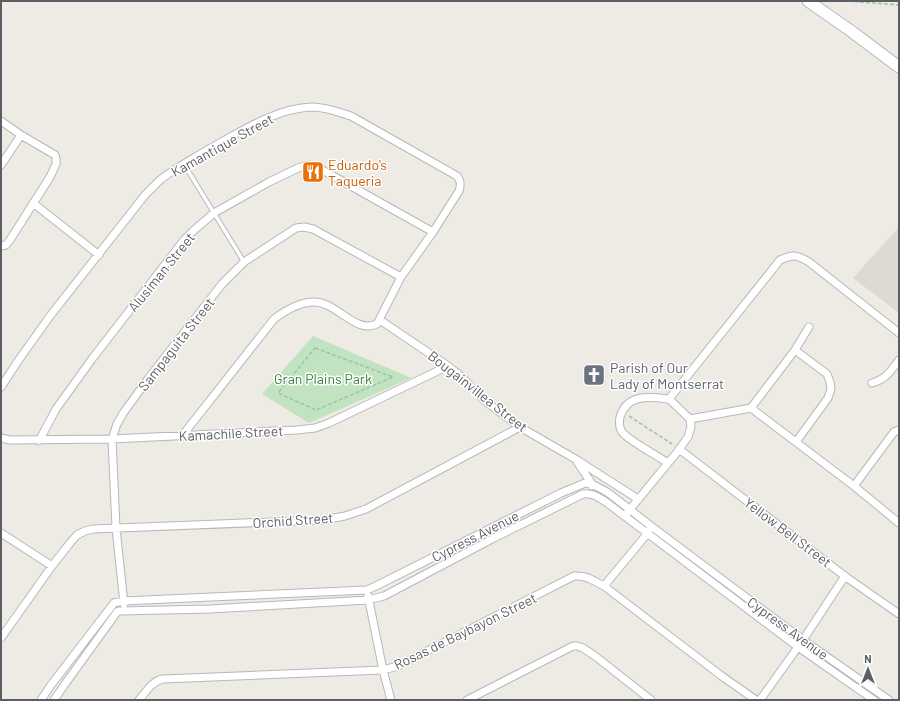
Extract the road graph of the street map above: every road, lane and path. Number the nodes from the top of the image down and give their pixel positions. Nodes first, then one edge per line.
1 (808, 1) edge
2 (848, 1) edge
3 (899, 5) edge
4 (899, 66) edge
5 (1, 121) edge
6 (21, 135) junction
7 (183, 164) junction
8 (1, 165) edge
9 (33, 203) junction
10 (214, 214) junction
11 (433, 232) junction
12 (1, 246) edge
13 (99, 255) junction
14 (244, 262) junction
15 (402, 277) junction
16 (380, 320) junction
17 (809, 327) dead end
18 (899, 333) edge
19 (795, 350) junction
20 (899, 360) edge
21 (448, 366) junction
22 (393, 378) joint
23 (872, 383) dead end
24 (1, 387) edge
25 (669, 399) junction
26 (751, 408) junction
27 (622, 411) junction
28 (690, 419) junction
29 (520, 426) junction
30 (899, 430) edge
31 (182, 436) junction
32 (1, 438) edge
33 (112, 439) junction
34 (39, 441) junction
35 (796, 442) junction
36 (679, 449) junction
37 (577, 460) junction
38 (668, 463) junction
39 (592, 484) junction
40 (854, 486) junction
41 (593, 495) junction
42 (638, 499) junction
43 (629, 509) junction
44 (624, 516) junction
45 (899, 523) edge
46 (651, 526) junction
47 (116, 528) junction
48 (489, 529) junction
49 (1, 533) edge
50 (647, 534) junction
51 (494, 538) junction
52 (52, 566) junction
53 (845, 576) junction
54 (604, 586) junction
55 (367, 590) junction
56 (368, 600) junction
57 (123, 601) junction
58 (124, 610) junction
59 (899, 614) edge
60 (1, 638) edge
61 (803, 640) junction
62 (798, 647) junction
63 (383, 670) junction
64 (43, 700) edge
65 (54, 700) edge
66 (139, 700) edge
67 (391, 700) edge
68 (467, 700) edge
69 (652, 700) edge
70 (756, 700) edge
71 (760, 700) edge
72 (874, 700) edge
73 (889, 700) edge

1 - 4 street
2 - 3 path
5 - 6 street
6 - 8 street
6 - 9 street
7 - 10 lane
7 - 11 street, Kamantique Street
7 - 13 street, Kamantique Street
9 - 12 street
9 - 13 street
10 - 11 street, Alusiman Street
10 - 14 lane
10 - 34 street, Alusiman Street
11 - 15 street, Kamantique Street
13 - 24 street, Kamantique Street
14 - 15 street, Sampaguita Street
14 - 33 street, Sampaguita Street
15 - 16 street, Kamantique Street
16 - 21 street, Bougainvillea Street
16 - 31 street
17 - 19 street
18 - 25 street
19 - 26 street
19 - 35 street
20 - 23 street
21 - 29 street, Bougainvillea Street
21 - 31 street, Kamachile Street
22 - 22 path
25 - 27 street
25 - 28 street
26 - 28 street
26 - 35 street
27 - 36 path
27 - 38 street
28 - 36 street
29 - 37 street, Bougainvillea Street
29 - 47 street, Orchid Street
30 - 40 street
31 - 33 street, Kamachile Street
32 - 34 street, Kamachile Street
33 - 34 street, Kamachile Street
33 - 47 street, Sampaguita Street
35 - 40 street
36 - 38 street
36 - 53 street, Yellow Bell Street
37 - 39 street, Bougainvillea Street
37 - 42 street, Bougainvillea Street
38 - 42 street
39 - 41 street
39 - 43 street, Cypress Avenue
39 - 48 street, Cypress Avenue
40 - 45 street
41 - 44 street, Cypress Avenue
41 - 51 street, Cypress Avenue
42 - 43 street
43 - 44 street
43 - 46 street, Cypress Avenue
44 - 50 street, Cypress Avenue
46 - 50 street
46 - 61 street, Cypress Avenue
47 - 52 street, Orchid Street
47 - 57 street, Sampaguita Street
48 - 51 street
48 - 55 street, Cypress Avenue
49 - 52 street
50 - 54 street
50 - 62 street, Cypress Avenue
51 - 56 street, Cypress Avenue
52 - 60 street, Orchid Street
53 - 59 street, Yellow Bell Street
53 - 61 street
54 - 63 street, Rosas de Baybayon Street
54 - 70 street, Rosas de Baybayon Street
55 - 56 street
55 - 57 street, Cypress Avenue
56 - 58 street, Cypress Avenue
56 - 63 street
57 - 58 street, Sampaguita Street
57 - 64 street, Cypress Avenue
58 - 65 street
61 - 62 street
61 - 73 street, Cypress Avenue
62 - 71 street
62 - 72 street, Cypress Avenue
63 - 66 street, Rosas de Baybayon Street
63 - 67 street
68 - 69 street

